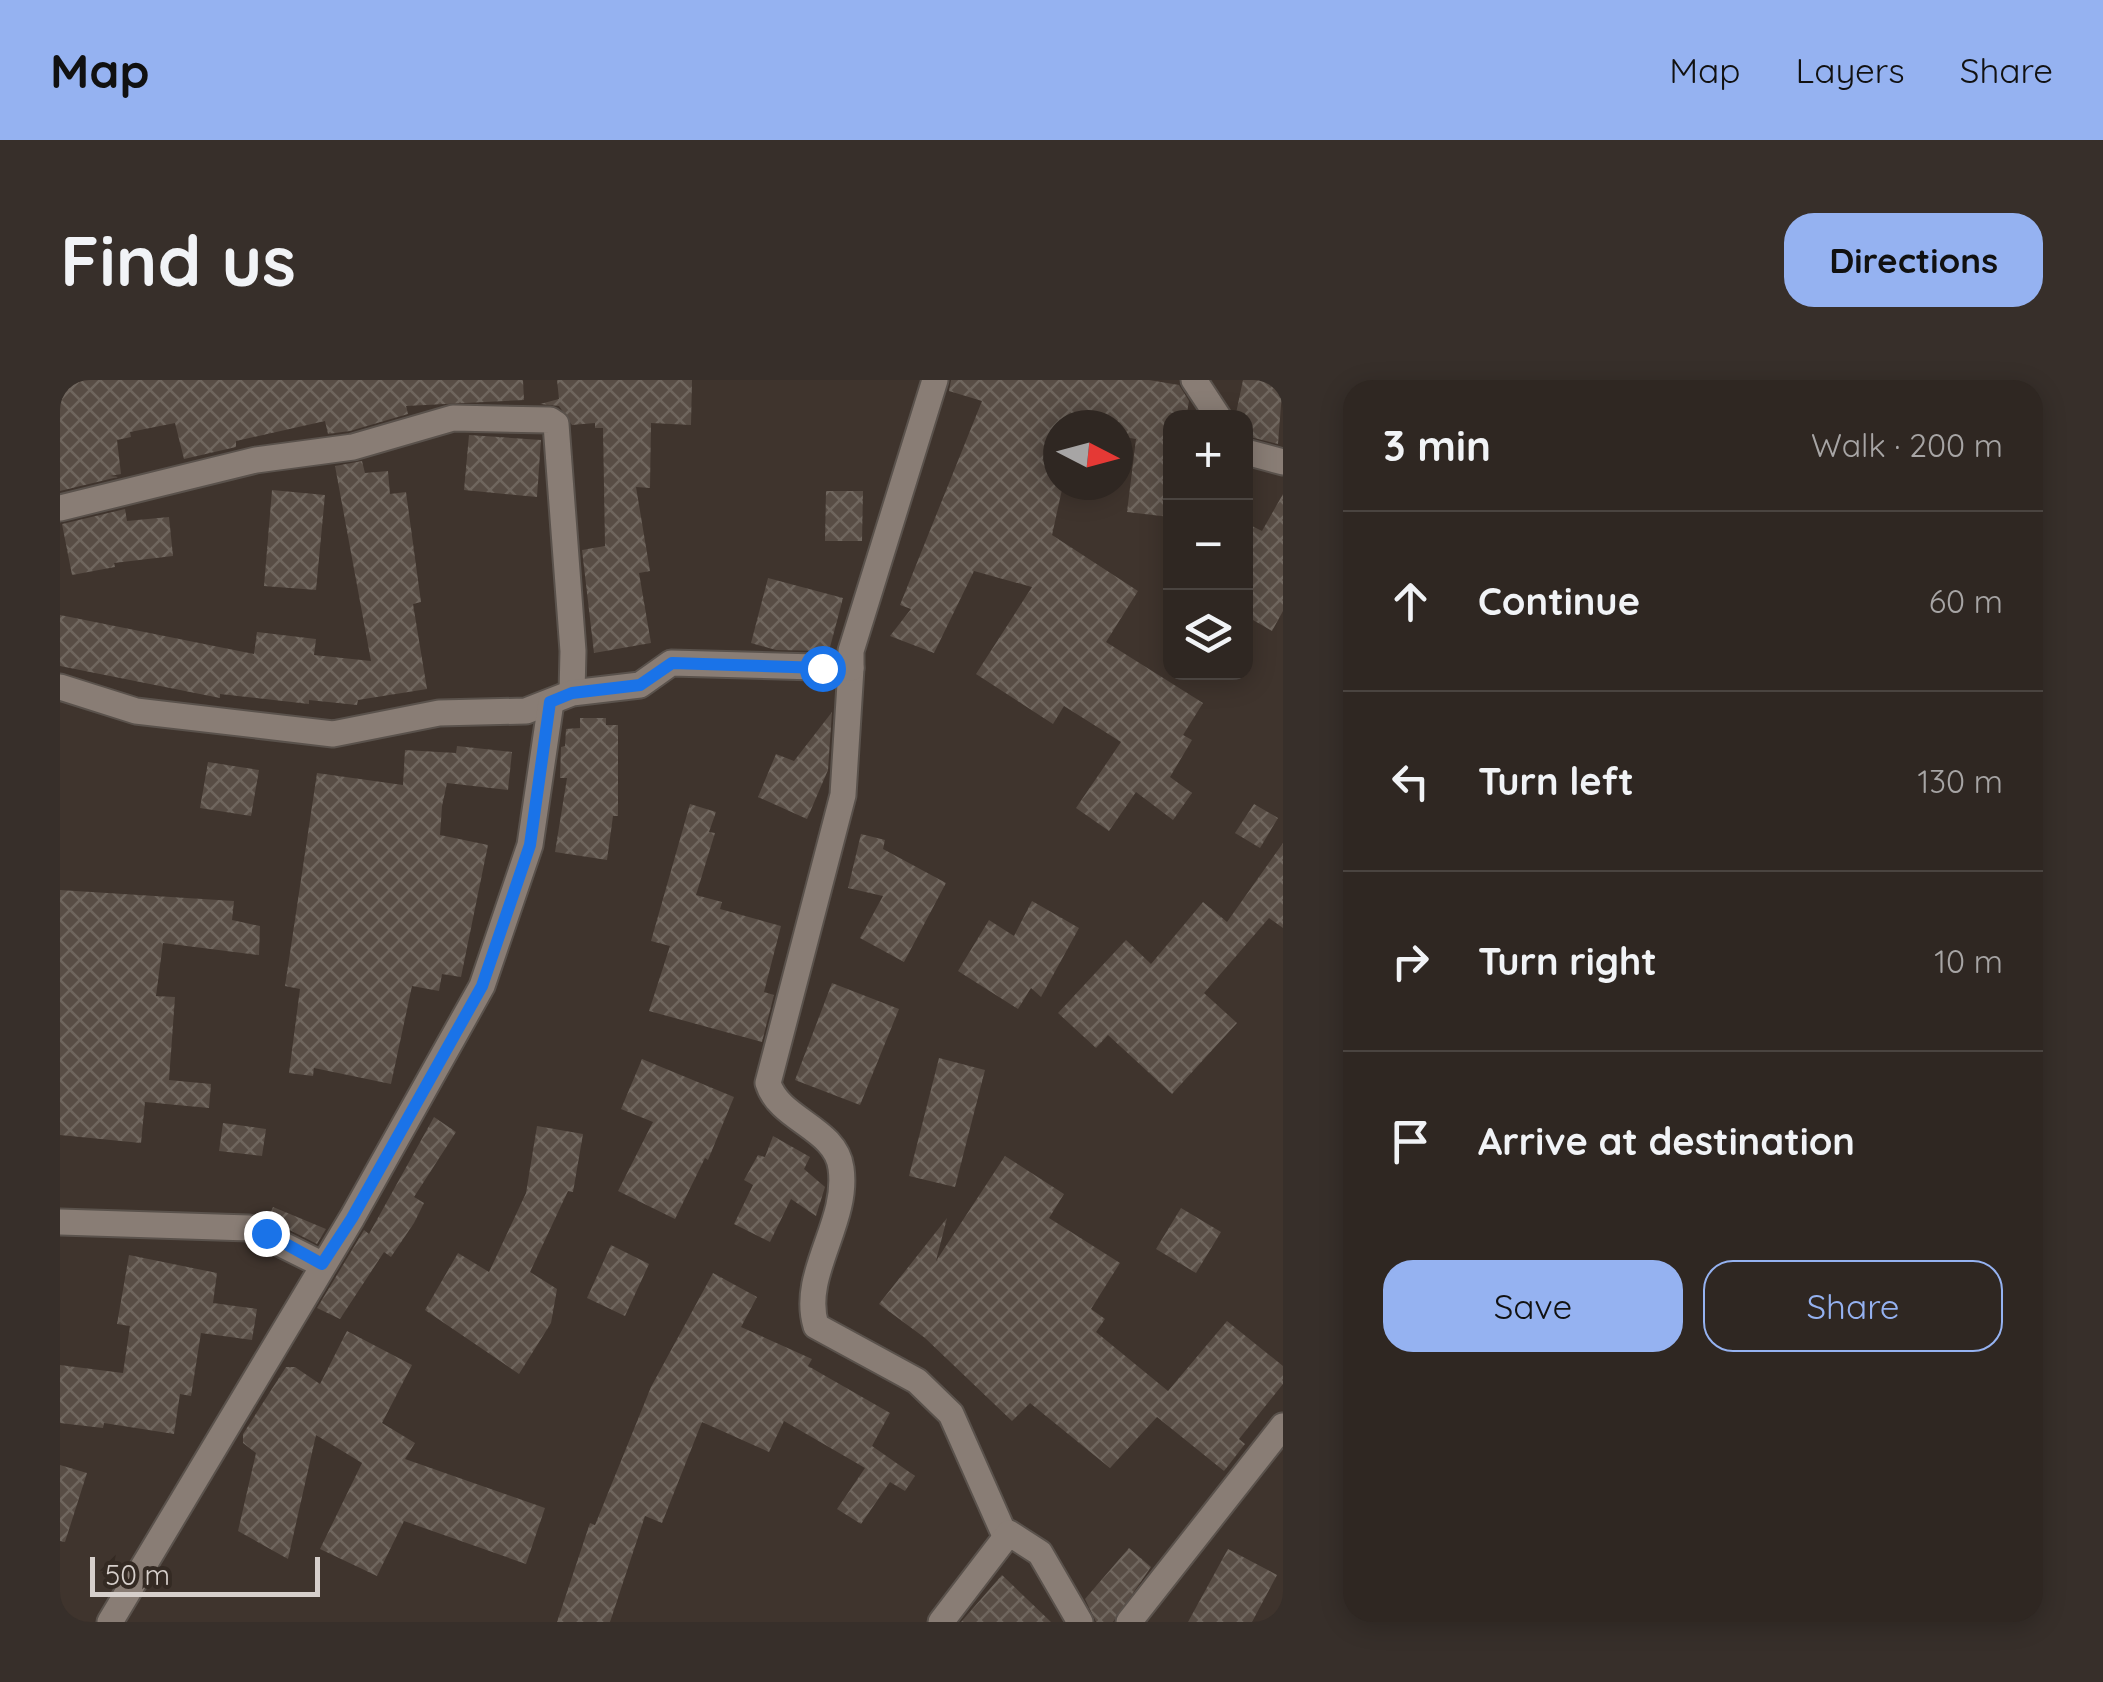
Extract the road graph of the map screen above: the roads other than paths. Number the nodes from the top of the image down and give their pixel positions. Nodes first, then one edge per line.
1 (935, 380) edge
2 (1194, 380) edge
3 (1214, 410) edge
4 (1253, 454) edge
5 (1283, 462) edge
6 (60, 508) edge
7 (851, 668) junction
8 (60, 687) edge
9 (561, 698) junction
10 (60, 1222) edge
11 (322, 1264) junction
12 (1283, 1426) edge
13 (1006, 1538) junction
14 (110, 1622) edge
15 (941, 1622) edge
16 (1080, 1622) edge
17 (1130, 1622) edge

1 - 7 street
2 - 3 street
4 - 5 street
6 - 9 street
7 - 9 street
7 - 13 street
8 - 9 street
9 - 11 street
10 - 11 street
11 - 14 street
12 - 17 street
13 - 15 street
13 - 16 street

